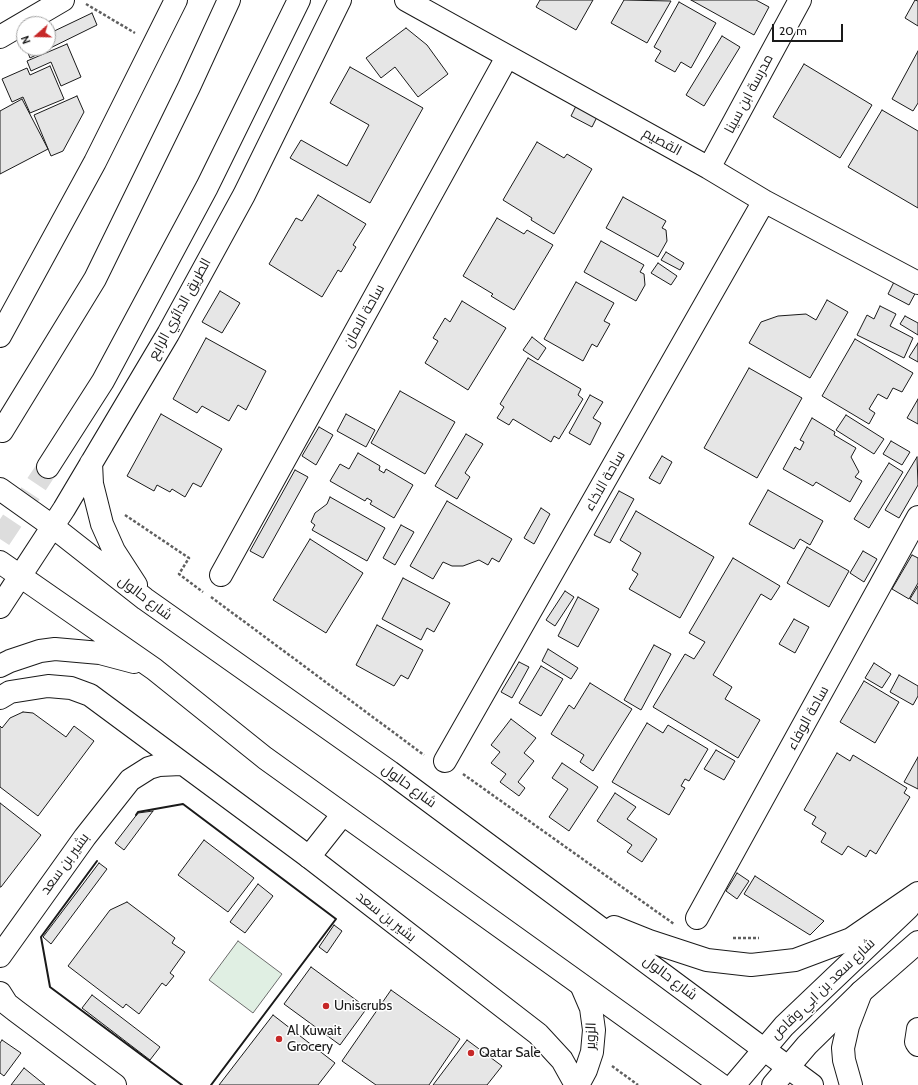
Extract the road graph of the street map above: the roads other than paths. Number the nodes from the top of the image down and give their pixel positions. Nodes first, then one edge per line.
1 (63, 0) edge
2 (176, 0) edge
3 (229, 0) edge
4 (299, 0) edge
5 (340, 0) edge
6 (406, 0) edge
7 (800, 0) edge
8 (0, 37) edge
9 (508, 57) junction
10 (709, 168) junction
11 (764, 202) junction
12 (918, 283) edge
13 (2, 332) edge
14 (2, 431) dead end
15 (91, 463) junction
16 (48, 467) tunnel mouth
17 (0, 489) edge
18 (918, 517) edge
19 (52, 526) junction
20 (0, 562) edge
21 (221, 575) dead end
22 (20, 576) junction
23 (145, 599) junction
24 (0, 607) edge
25 (0, 666) edge
26 (154, 669) junction
27 (0, 698) edge
28 (445, 761) road end
29 (181, 764) junction
30 (343, 814) junction
31 (309, 857) junction
32 (918, 893) edge
33 (918, 898) edge
34 (585, 915) junction
35 (688, 922) road end
36 (918, 942) edge
37 (0, 956) edge
38 (582, 987) junction
39 (861, 992) junction
40 (0, 993) edge
41 (918, 1029) edge
42 (918, 1045) edge
43 (763, 1048) junction
44 (788, 1066) junction
45 (115, 1085) edge
46 (577, 1085) edge
47 (721, 1085) edge
48 (734, 1085) edge
49 (772, 1085) edge
50 (812, 1085) edge
51 (851, 1085) edge

1 - 8 main road
2 - 13 main road
3 - 14 main road
4 - 16 main road
5 - 15 main road, الطريق الدائري الرابع
6 - 9 main road, القصيم
7 - 10 main road, مدرسة ابن سينا
9 - 10 main road, القصيم
9 - 21 main road, ساحة الامان
10 - 11 main road, القصيم
11 - 12 main road, القصيم
11 - 28 main road, ساحة الاخاء
15 - 19 main road, الطريق الدائري الرابع
15 - 23 main road
17 - 19 main road, شارع حالول
18 - 35 main road, ساحة الوفاء
19 - 22 main road, الطريق الدائري الرابع
19 - 23 main road, شارع حالول
20 - 22 main road
22 - 24 main road, الطريق الدائري الرابع
22 - 26 main road
23 - 34 main road, شارع حالول
25 - 26 main road
26 - 30 main road
27 - 29 main road, بشير بن سعد
29 - 31 main road, بشير بن سعد
29 - 37 main road, بشير بن سعد
30 - 31 main road
30 - 38 main road
31 - 46 main road, بشير بن سعد
32 - 34 main road
33 - 43 main road, شارع سعد بن ابي وقاص
34 - 43 main road, شارع حالول
36 - 39 main road, شارع سعد بن ابي وقاص
38 - 46 main road, الزوير
38 - 47 main road
39 - 44 main road, شارع سعد بن ابي وقاص
39 - 51 main road
40 - 45 main road
41 - 42 main road
43 - 44 main road, شارع حالول
43 - 48 main road, شارع سعد بن ابي وقاص
44 - 49 main road, شارع سعد بن ابي وقاص
44 - 50 main road

